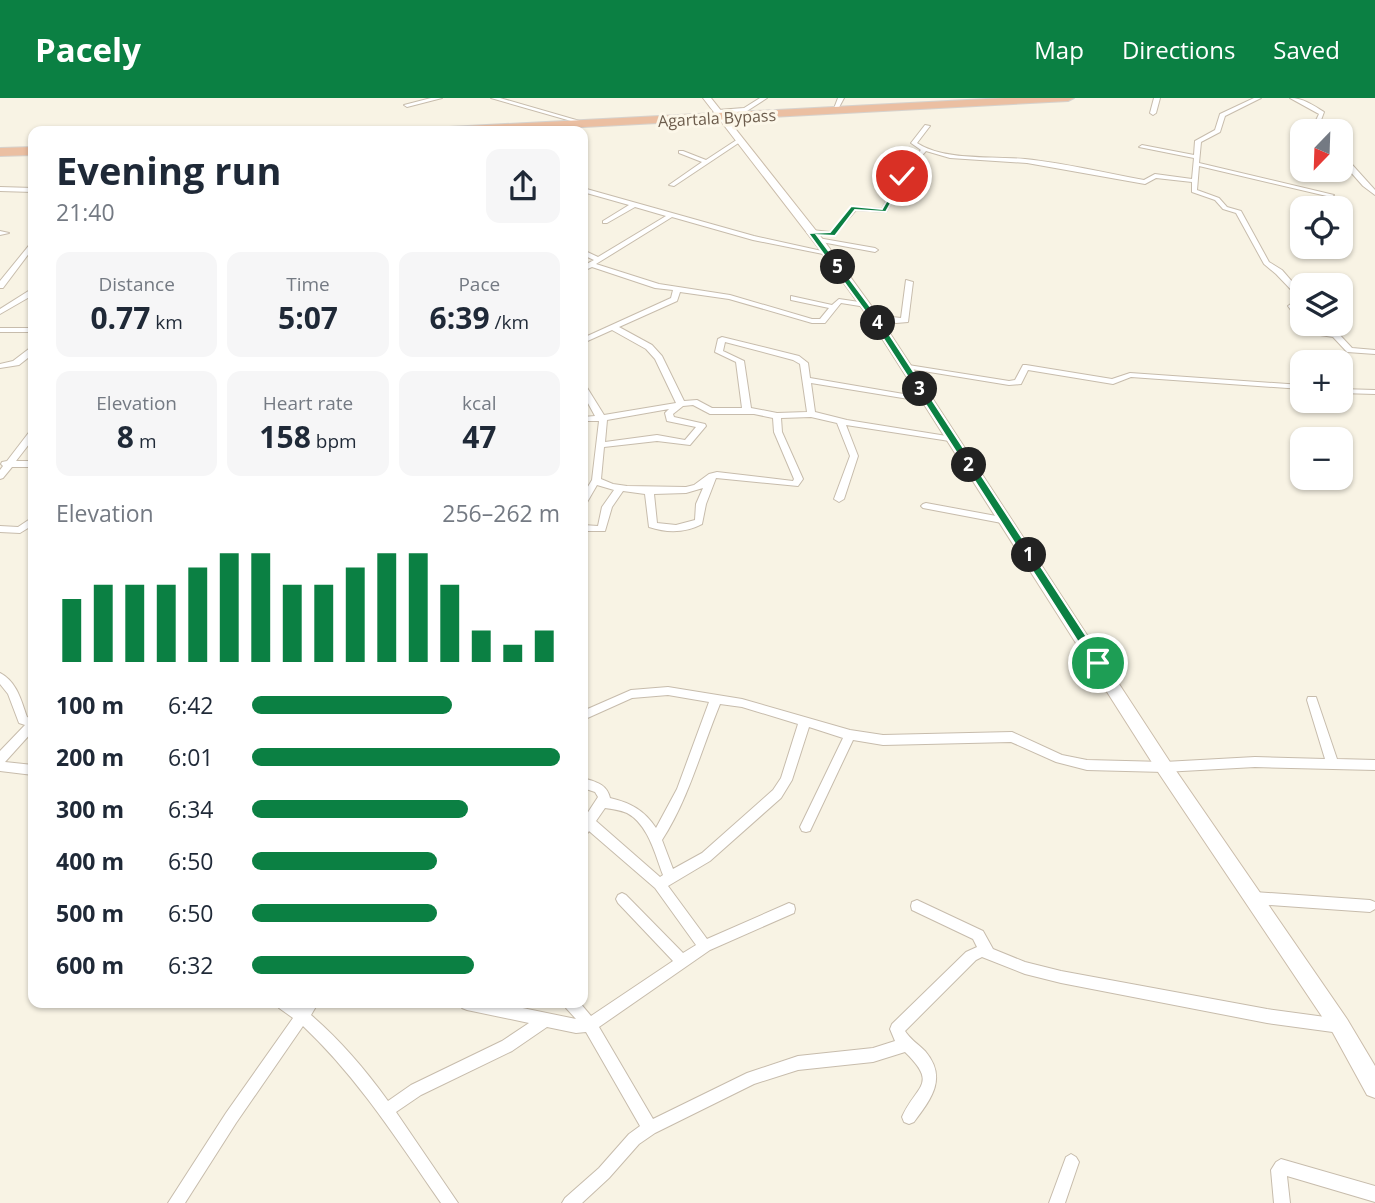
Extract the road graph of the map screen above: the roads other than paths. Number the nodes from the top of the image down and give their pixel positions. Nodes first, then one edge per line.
1 (439, 98) edge
2 (494, 98) edge
3 (707, 98) edge
4 (764, 98) edge
5 (841, 98) edge
6 (1068, 98) edge
7 (1157, 98) edge
8 (1258, 98) edge
9 (1293, 98) edge
10 (1006, 99) edge
11 (407, 105) dead end
12 (835, 110) junction
13 (1153, 114) dead end
14 (720, 115) junction
15 (1319, 119) edge
16 (590, 124) junction
17 (563, 126) edge
18 (927, 126) dead end
19 (738, 141) junction
20 (1142, 147) dead end
21 (923, 149) junction
22 (28, 151) edge
23 (0, 152) edge
24 (681, 152) dead end
25 (887, 153) dead end
26 (912, 160) junction
27 (1197, 160) junction
28 (704, 161) junction
29 (1353, 169) edge
30 (1195, 181) junction
31 (672, 185) dead end
32 (0, 189) edge
33 (28, 190) edge
34 (588, 192) edge
35 (1375, 193) edge
36 (1331, 195) dead end
37 (633, 205) junction
38 (670, 216) junction
39 (605, 222) dead end
40 (815, 236) junction
41 (28, 249) edge
42 (875, 250) dead end
43 (24, 253) junction
44 (28, 253) edge
45 (828, 253) junction
46 (588, 257) edge
47 (594, 262) junction
48 (588, 266) edge
49 (909, 282) dead end
50 (1290, 285) edge
51 (0, 286) edge
52 (677, 289) junction
53 (28, 295) edge
54 (794, 298) dead end
55 (833, 307) junction
56 (870, 311) junction
57 (0, 312) edge
58 (612, 327) junction
59 (28, 329) edge
60 (0, 330) edge
61 (1336, 336) edge
62 (588, 339) edge
63 (1375, 352) edge
64 (28, 354) edge
65 (0, 366) edge
66 (905, 366) junction
67 (807, 380) junction
68 (1290, 386) edge
69 (1353, 391) edge
70 (1375, 392) edge
71 (588, 397) edge
72 (927, 400) junction
73 (681, 404) junction
74 (747, 411) junction
75 (811, 414) junction
76 (777, 415) junction
77 (602, 418) junction
78 (588, 419) edge
79 (841, 421) junction
80 (28, 438) edge
81 (953, 440) junction
82 (601, 445) junction
83 (4, 464) edge
84 (28, 464) edge
85 (0, 476) edge
86 (712, 476) junction
87 (596, 480) junction
88 (649, 489) junction
89 (619, 490) junction
90 (588, 494) edge
91 (839, 499) dead end
92 (926, 506) dead end
93 (1007, 521) junction
94 (28, 524) edge
95 (588, 528) edge
96 (0, 529) edge
97 (0, 677) edge
98 (716, 699) junction
99 (1312, 700) dead end
100 (588, 714) edge
101 (805, 721) junction
102 (28, 722) edge
103 (28, 729) edge
104 (850, 735) junction
105 (0, 759) edge
106 (1332, 763) junction
107 (1375, 765) edge
108 (0, 766) edge
109 (1164, 767) junction
110 (28, 769) edge
111 (588, 785) edge
112 (602, 802) junction
113 (588, 823) edge
114 (588, 827) edge
115 (806, 827) dead end
116 (655, 840) junction
117 (664, 881) junction
118 (1254, 898) junction
119 (622, 899) dead end
120 (917, 906) dead end
121 (1370, 906) dead end
122 (789, 909) dead end
123 (705, 946) junction
124 (987, 951) junction
125 (683, 962) junction
126 (306, 1008) edge
127 (494, 1008) edge
128 (575, 1008) edge
129 (547, 1018) junction
130 (590, 1025) junction
131 (1340, 1026) junction
132 (906, 1044) junction
133 (1375, 1087) edge
134 (385, 1111) junction
135 (909, 1117) dead end
136 (650, 1128) junction
137 (1070, 1162) dead end
138 (1375, 1194) edge
139 (176, 1203) edge
140 (450, 1203) edge
141 (570, 1203) edge
142 (1057, 1203) edge
143 (1282, 1203) edge

1 - 11 street
2 - 16 street
3 - 14 street
4 - 14 street
5 - 12 street
6 - 10 highway, Agartala Bypass
7 - 13 street
8 - 27 street
9 - 15 street
10 - 12 highway, Agartala Bypass
12 - 14 highway, Agartala Bypass
14 - 16 highway, Agartala Bypass
14 - 19 street
16 - 17 highway, Agartala Bypass
18 - 21 street
19 - 28 street
19 - 40 street
20 - 27 street
21 - 26 street
21 - 30 street
22 - 23 highway
24 - 28 street
25 - 26 street
26 - 40 street
27 - 30 street
27 - 36 street
28 - 31 street
29 - 35 street
30 - 50 street
32 - 33 street
34 - 37 street
37 - 38 street
37 - 39 street
38 - 45 street
38 - 47 street
40 - 42 street
40 - 45 street
41 - 43 street
43 - 44 street
43 - 51 street
45 - 56 street
46 - 47 street
47 - 48 street
47 - 52 street
49 - 56 street
52 - 55 street
52 - 58 street
53 - 57 street
54 - 55 street
55 - 56 street
56 - 66 street
58 - 62 street
58 - 73 street
59 - 60 street
61 - 63 street
64 - 65 street
66 - 68 street
66 - 72 street
67 - 72 street
67 - 74 street
67 - 75 street
69 - 70 street
71 - 77 street
72 - 81 street
73 - 74 street
73 - 77 street
73 - 82 street
74 - 76 street
75 - 76 street
75 - 79 street
76 - 86 street
77 - 78 street
77 - 82 street
79 - 81 street
79 - 91 street
80 - 83 street
81 - 93 street
82 - 87 street
83 - 84 street
83 - 85 street
86 - 88 street
86 - 88 street
87 - 89 street
87 - 90 street
88 - 89 street
89 - 95 street
92 - 93 street
93 - 109 street
94 - 96 street
97 - 102 street
98 - 100 street
98 - 101 street
98 - 116 street
99 - 106 street
101 - 104 street
101 - 117 street
103 - 105 street
104 - 109 street
104 - 115 street
106 - 107 street
106 - 109 street
108 - 110 street
109 - 118 street
111 - 112 street
112 - 113 street
112 - 116 street
114 - 117 street
116 - 117 street
117 - 123 street
118 - 121 street
118 - 131 street
119 - 125 street
120 - 124 street
122 - 123 street
123 - 125 street
124 - 131 street
124 - 132 street
125 - 130 street
126 - 134 street
126 - 139 street
127 - 129 street
128 - 130 street
129 - 130 street
129 - 134 street
130 - 136 street
131 - 133 street
132 - 135 street
132 - 136 street
134 - 140 street
136 - 141 street
137 - 142 street
138 - 143 street

